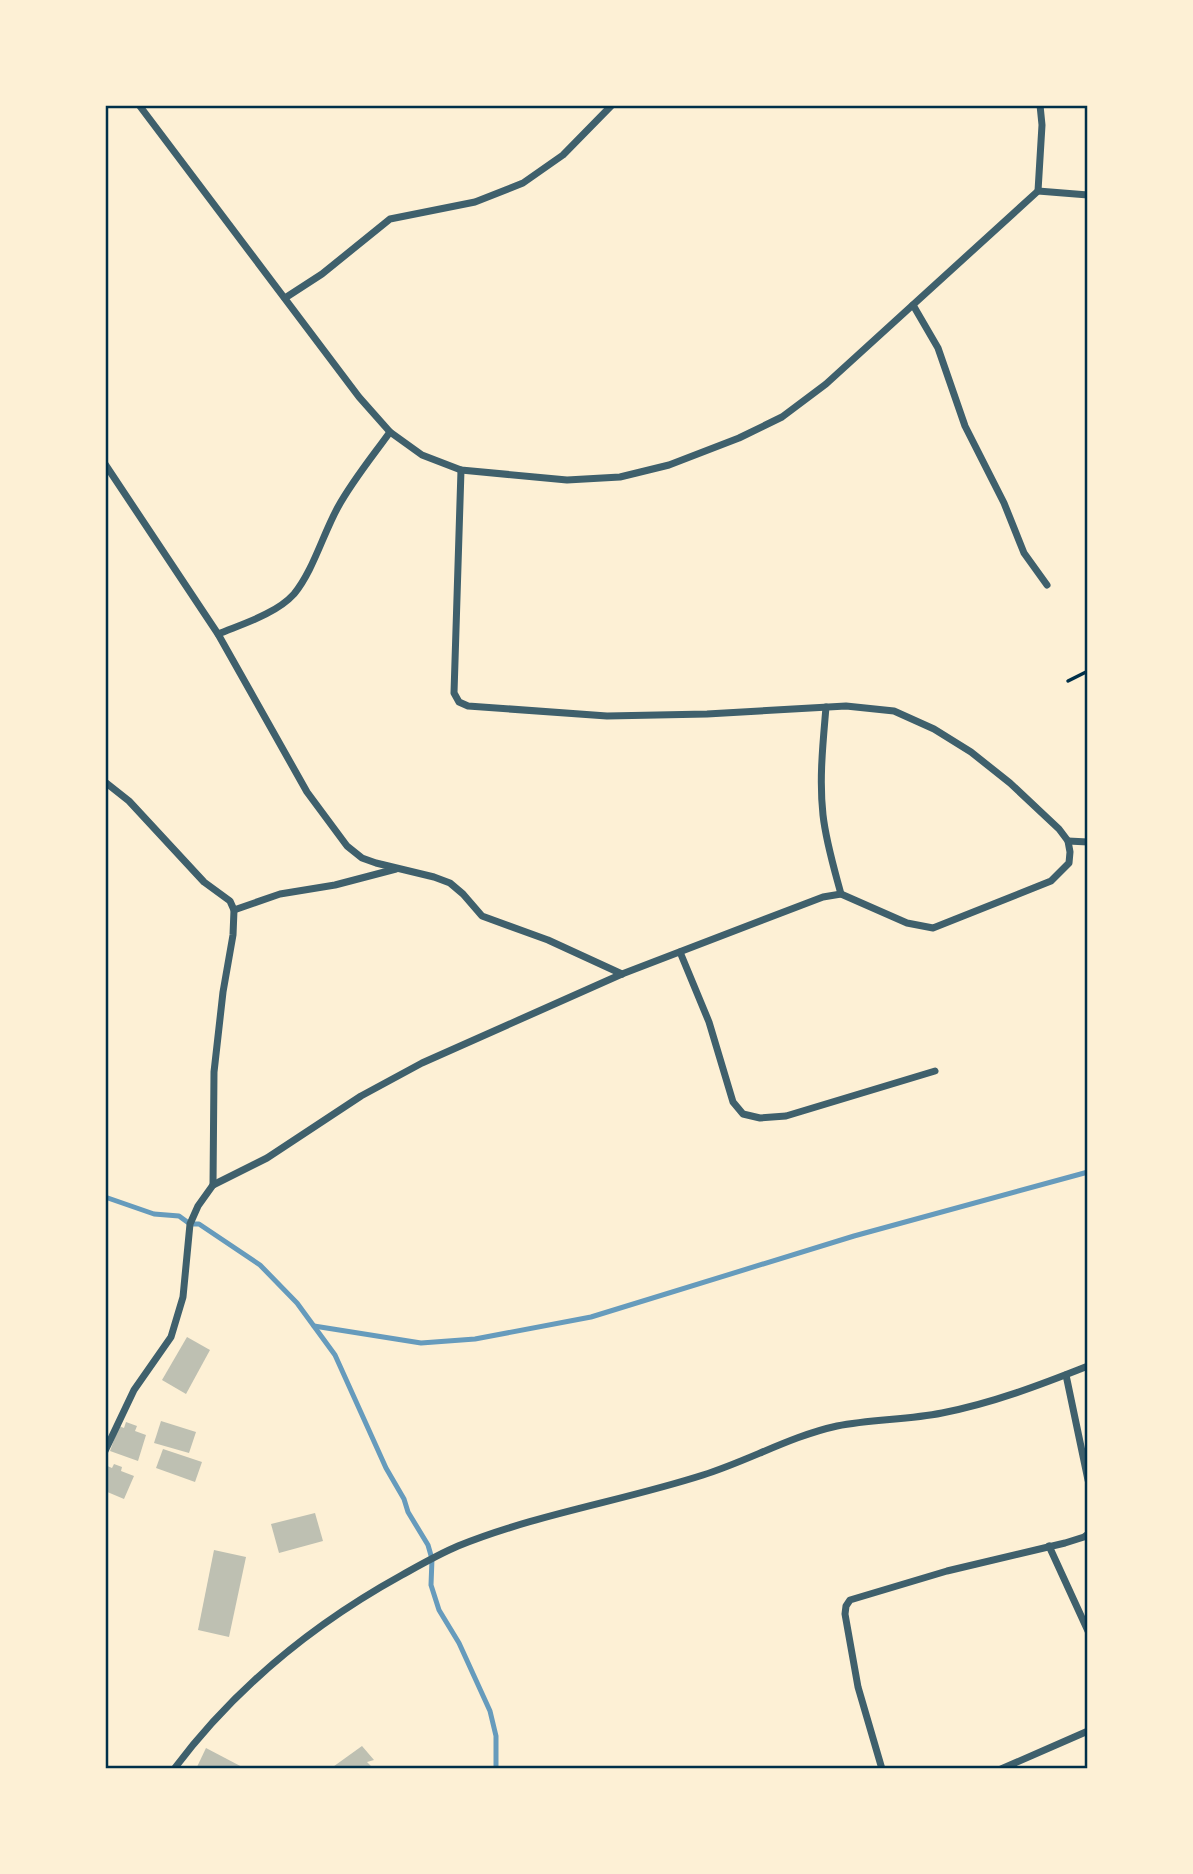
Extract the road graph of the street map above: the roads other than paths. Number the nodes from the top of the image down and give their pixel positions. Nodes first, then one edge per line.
1 (139, 105) edge
2 (612, 105) edge
3 (1040, 105) edge
4 (1038, 191) junction
5 (1088, 195) edge
6 (285, 298) junction
7 (913, 305) junction
8 (390, 432) junction
9 (105, 464) edge
10 (461, 470) junction
11 (1047, 584) dead end
12 (218, 634) junction
13 (826, 707) junction
14 (105, 782) edge
15 (1068, 841) junction
16 (1088, 842) edge
17 (396, 869) junction
18 (841, 894) junction
19 (234, 910) junction
20 (680, 952) junction
21 (622, 974) junction
22 (935, 1072) dead end
23 (213, 1185) junction
24 (1088, 1366) edge
25 (1066, 1375) junction
26 (105, 1451) edge
27 (1088, 1480) edge
28 (1088, 1534) edge
29 (1049, 1546) junction
30 (1088, 1631) edge
31 (1088, 1731) edge
32 (174, 1769) edge
33 (882, 1769) edge
34 (1001, 1769) edge

1 - 6 street
2 - 6 street
3 - 4 street
4 - 5 street
4 - 7 street
6 - 8 street
7 - 10 street
7 - 11 street
8 - 10 street
8 - 12 street
9 - 12 street
10 - 13 street
12 - 17 street
13 - 15 street
13 - 18 street
14 - 19 street
15 - 16 street
15 - 18 street
17 - 19 street
17 - 21 street
18 - 20 street
19 - 23 street
20 - 21 street
20 - 22 street
21 - 23 street
23 - 26 street
24 - 25 street
25 - 27 street
25 - 32 street
28 - 29 street
29 - 30 street
29 - 33 street
31 - 34 street

